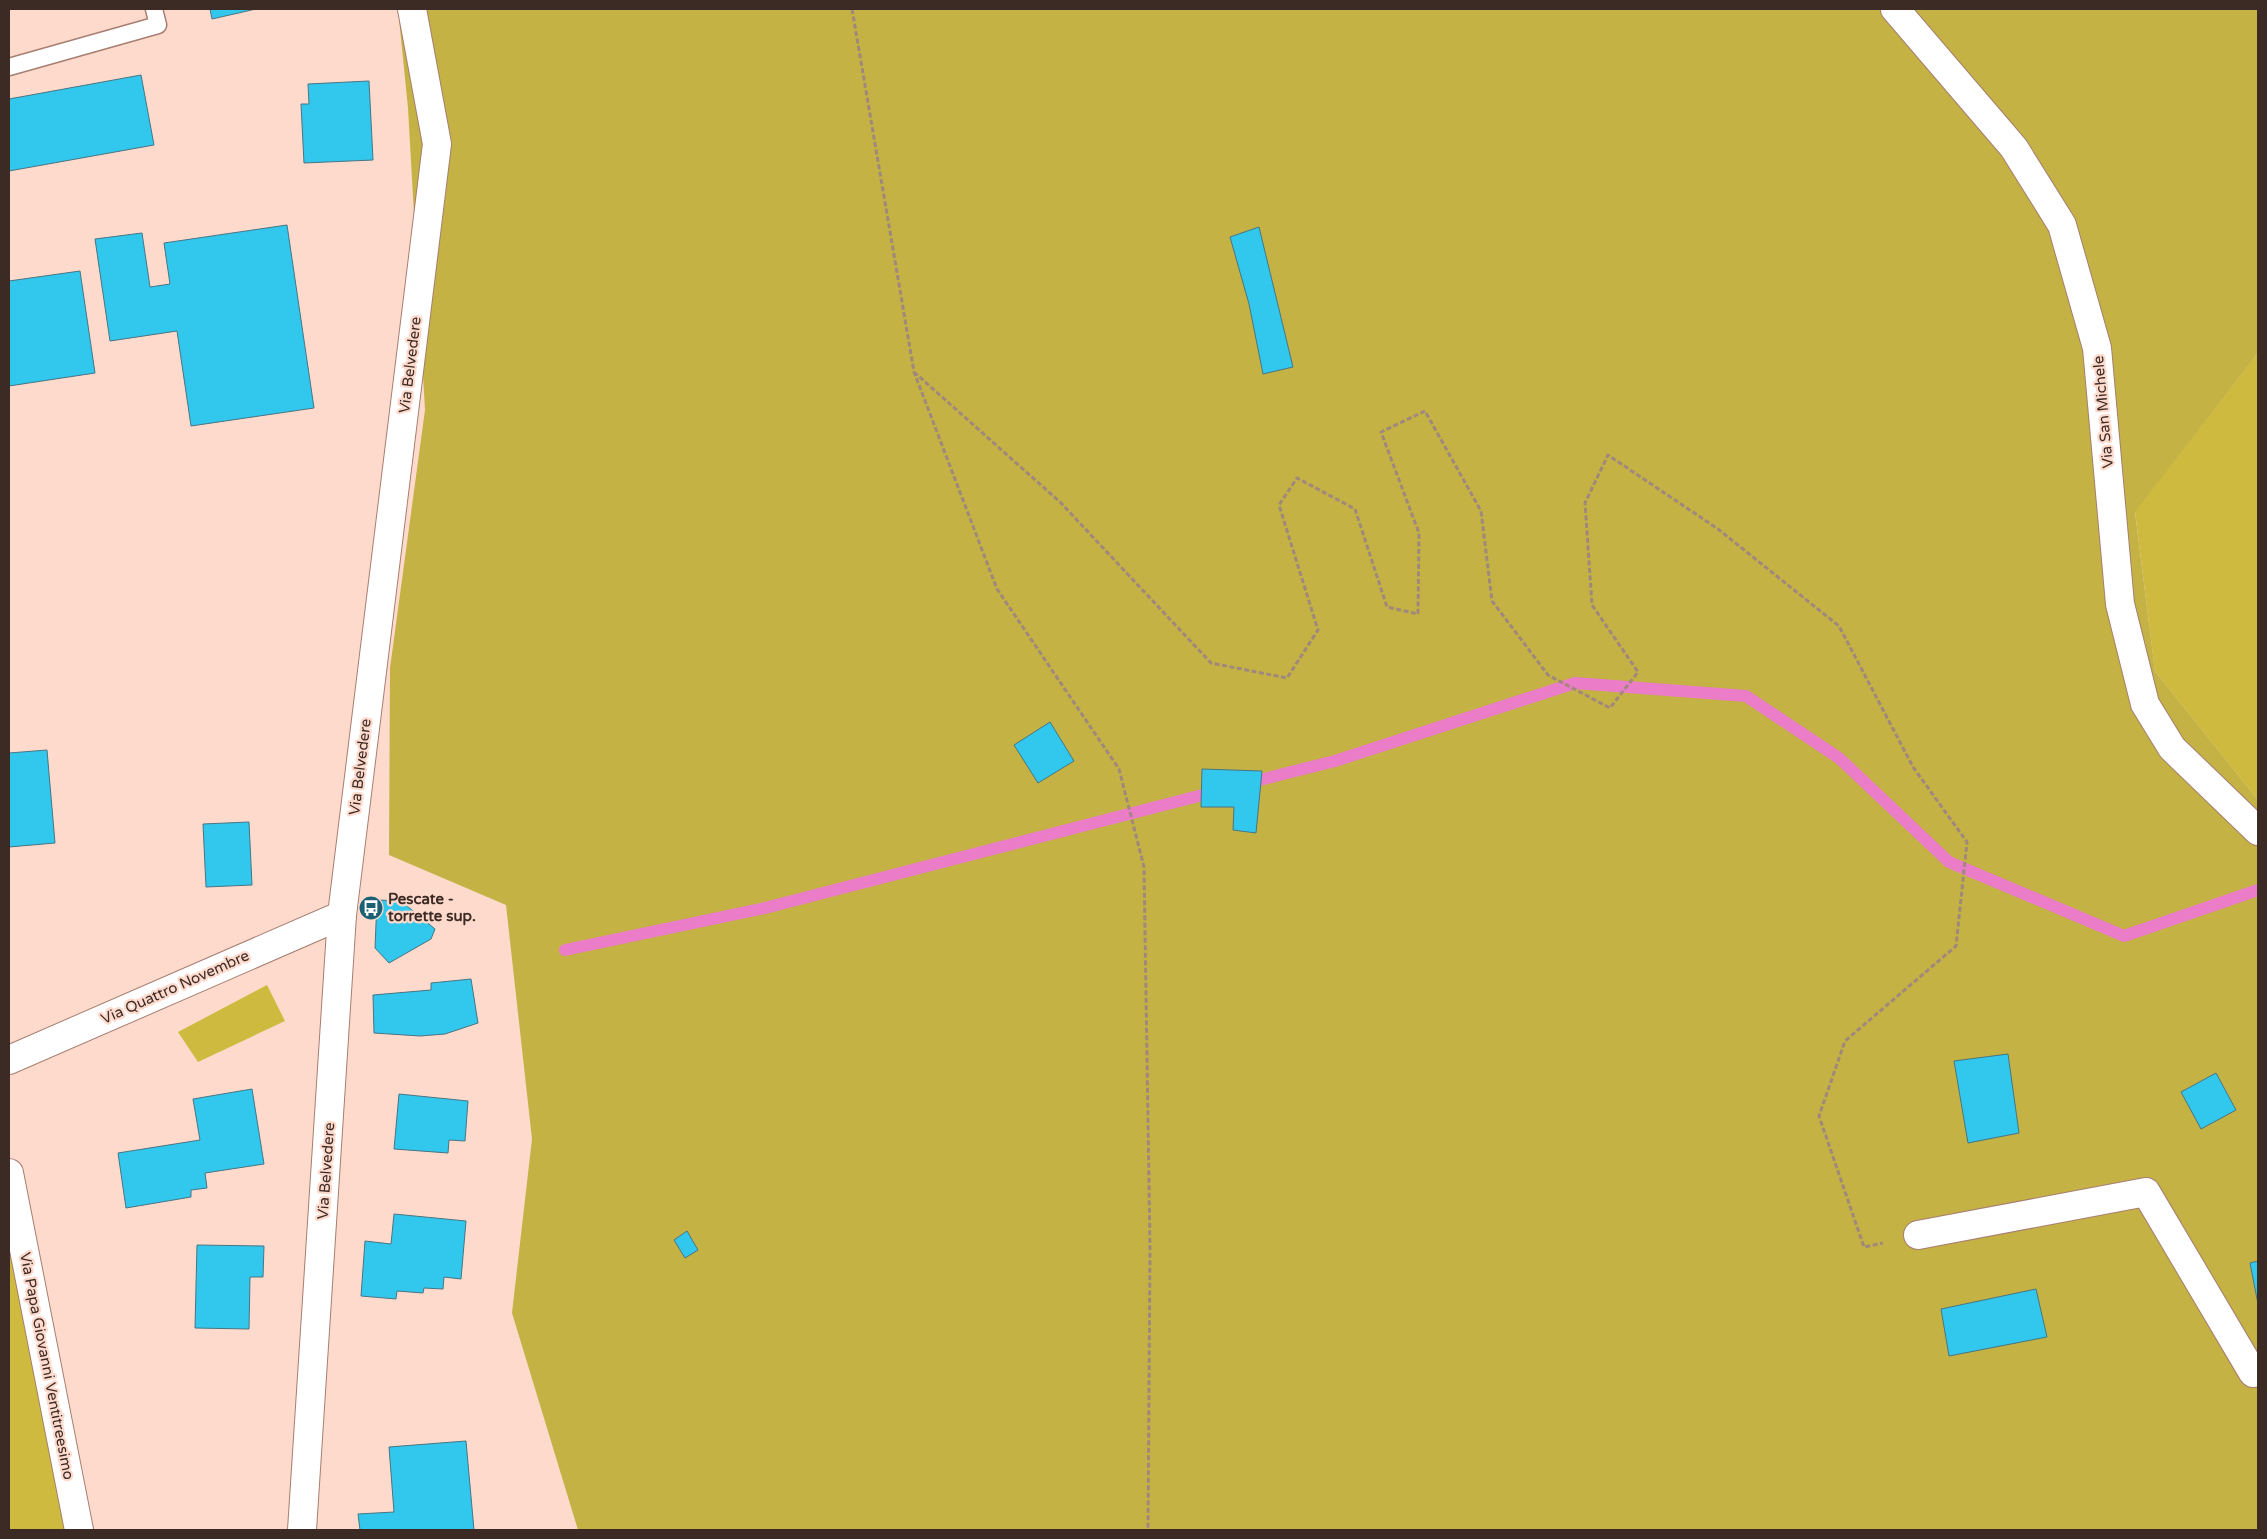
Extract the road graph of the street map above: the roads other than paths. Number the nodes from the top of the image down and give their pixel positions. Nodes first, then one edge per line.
1 (154, 9) edge
2 (412, 9) edge
3 (1895, 9) edge
4 (9, 67) edge
5 (2258, 831) edge
6 (342, 915) junction
7 (9, 1060) edge
8 (9, 1173) edge
9 (1918, 1235) road end
10 (2258, 1372) edge
11 (79, 1530) edge
12 (302, 1530) edge

1 - 4 lane
2 - 6 street, Via Belvedere
3 - 5 street, Via San Michele
6 - 7 street, Via Quattro Novembre
6 - 12 street, Via Belvedere
8 - 11 street, Via Papa Giovanni Ventitreesimo
9 - 10 street

